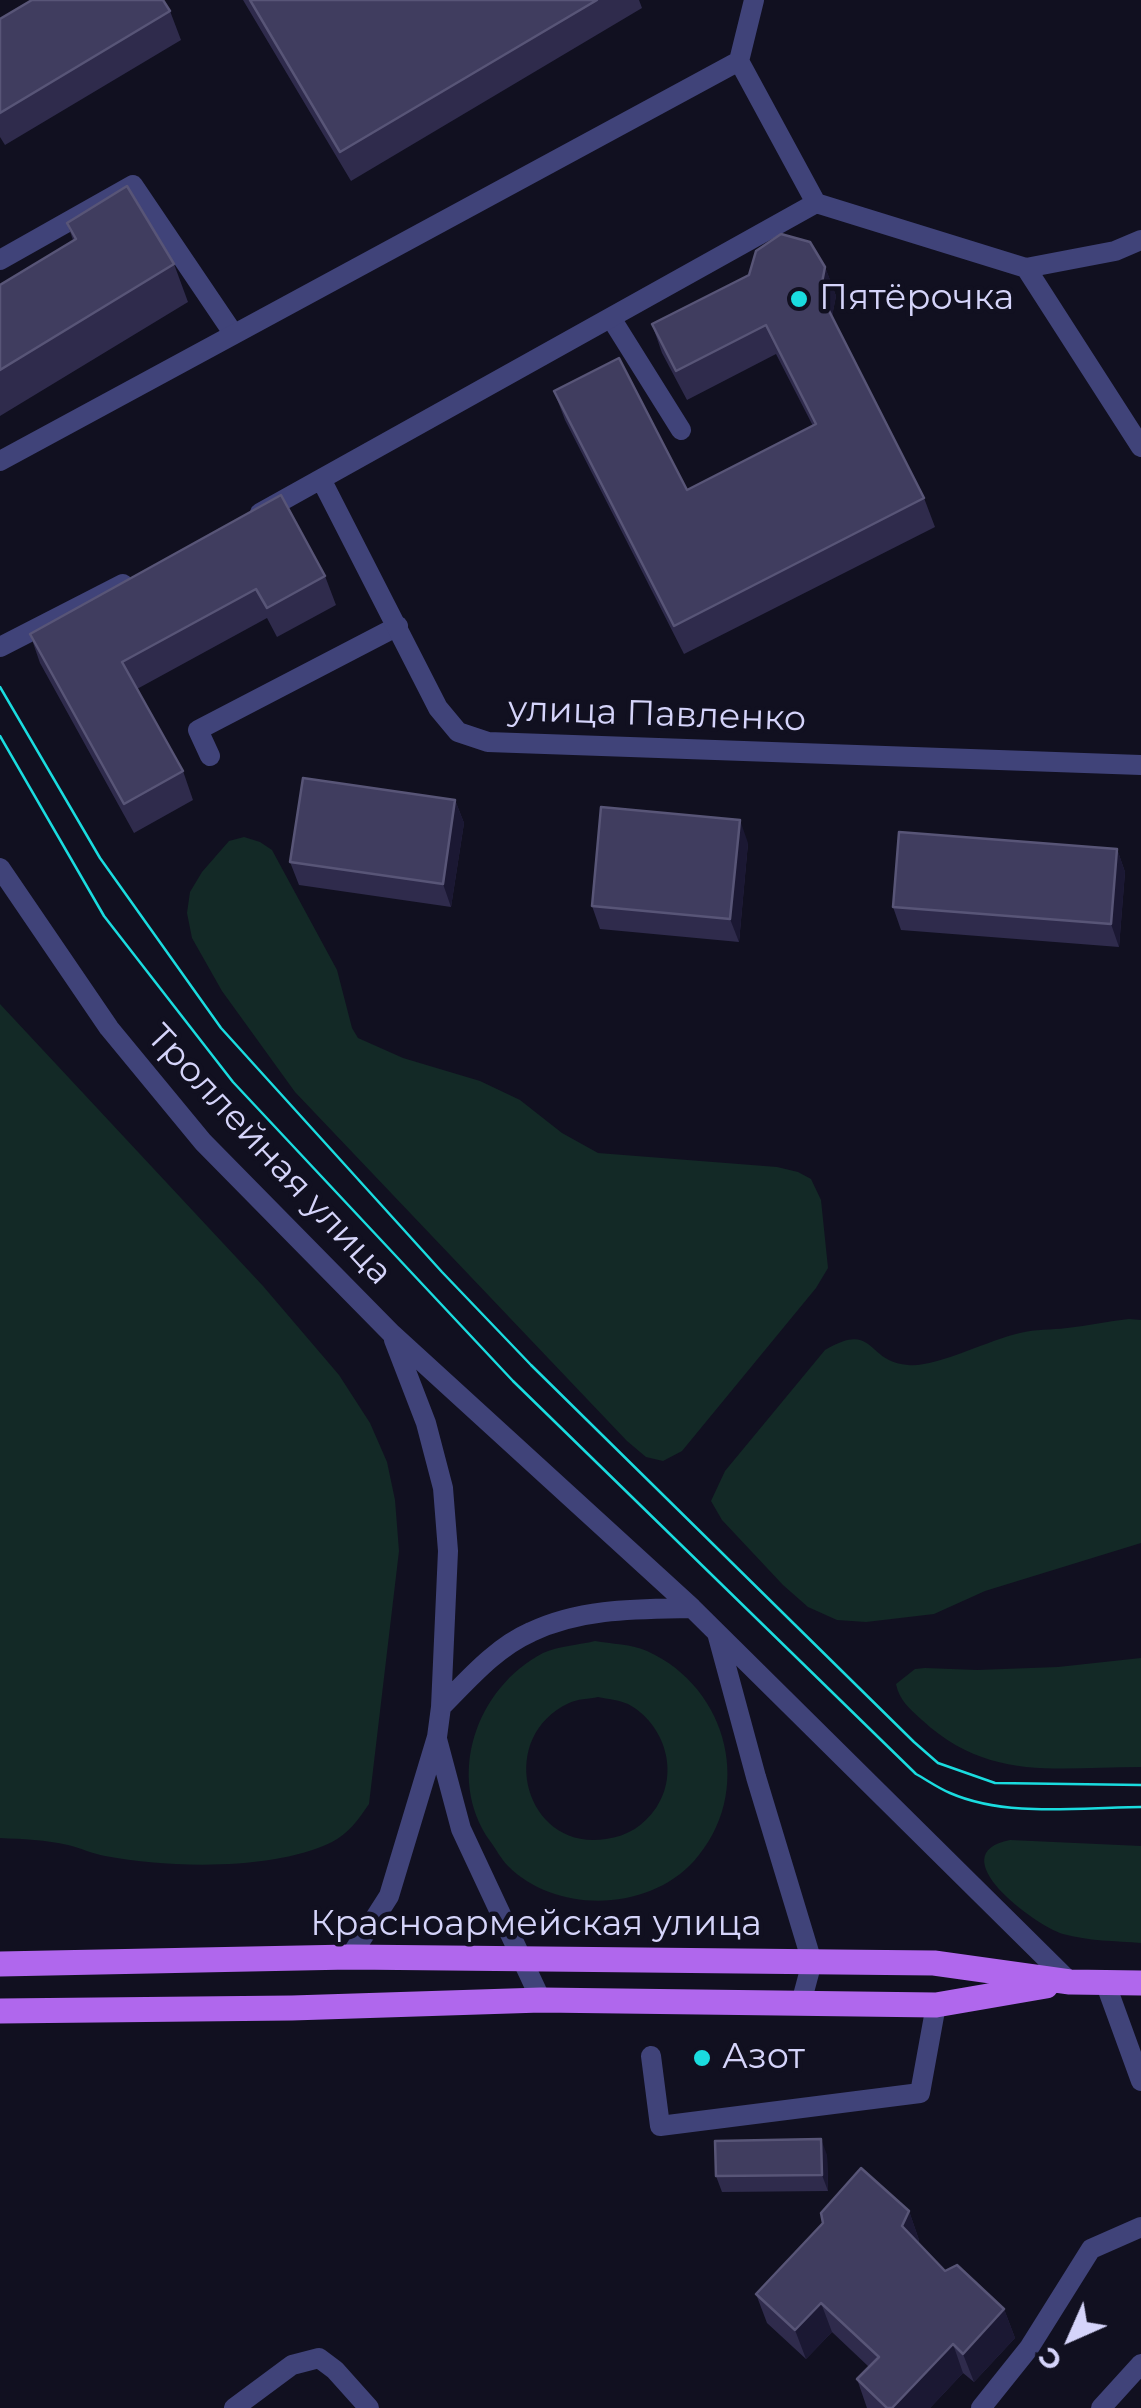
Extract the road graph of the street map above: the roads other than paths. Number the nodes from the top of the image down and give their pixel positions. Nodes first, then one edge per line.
1 (754, 0) edge
2 (740, 61) junction
3 (816, 202) junction
4 (1141, 240) edge
5 (0, 260) edge
6 (1026, 268) junction
7 (610, 318) junction
8 (233, 333) junction
9 (681, 430) dead end
10 (1141, 447) edge
11 (0, 461) edge
12 (322, 481) junction
13 (237, 524) edge
14 (136, 577) edge
15 (398, 626) junction
16 (0, 647) edge
17 (210, 756) dead end
18 (1141, 765) edge
19 (0, 868) edge
20 (392, 1334) junction
21 (692, 1608) junction
22 (716, 1631) junction
23 (441, 1706) junction
24 (437, 1737) junction
25 (350, 1957) junction
26 (522, 1959) junction
27 (812, 1962) junction
28 (0, 1964) edge
29 (1070, 1982) junction
30 (1104, 1982) junction
31 (1141, 1982) edge
32 (540, 2000) junction
33 (801, 2004) junction
34 (936, 2005) junction
35 (0, 2011) edge
36 (651, 2056) dead end
37 (1141, 2081) edge
38 (1141, 2226) edge
39 (1141, 2364) edge
40 (234, 2408) edge
41 (369, 2408) edge
42 (981, 2408) edge
43 (1101, 2408) edge

1 - 2 street
2 - 3 street
2 - 8 street
3 - 6 street
3 - 7 street
4 - 6 street
5 - 8 street
6 - 10 street
7 - 9 street
7 - 12 street
8 - 11 street
12 - 13 street
12 - 15 street, улица Павленко
14 - 16 street
15 - 17 street
15 - 18 street, улица Павленко
19 - 20 street, Троллейная улица
20 - 21 street, Троллейная улица
20 - 23 street
21 - 22 street, Троллейная улица
21 - 23 street
22 - 27 street
22 - 29 street, Троллейная улица
23 - 24 street
24 - 25 street
24 - 26 street
25 - 26 main road, Красноармейская улица
25 - 28 main road, Красноармейская улица
26 - 27 main road, Красноармейская улица
26 - 32 street
27 - 29 main road, Красноармейская улица
27 - 33 street
29 - 30 main road
29 - 34 main road
30 - 31 main road
30 - 37 street
32 - 33 main road
32 - 35 main road
33 - 34 main road
34 - 36 street
38 - 42 street
39 - 43 street
40 - 41 street

